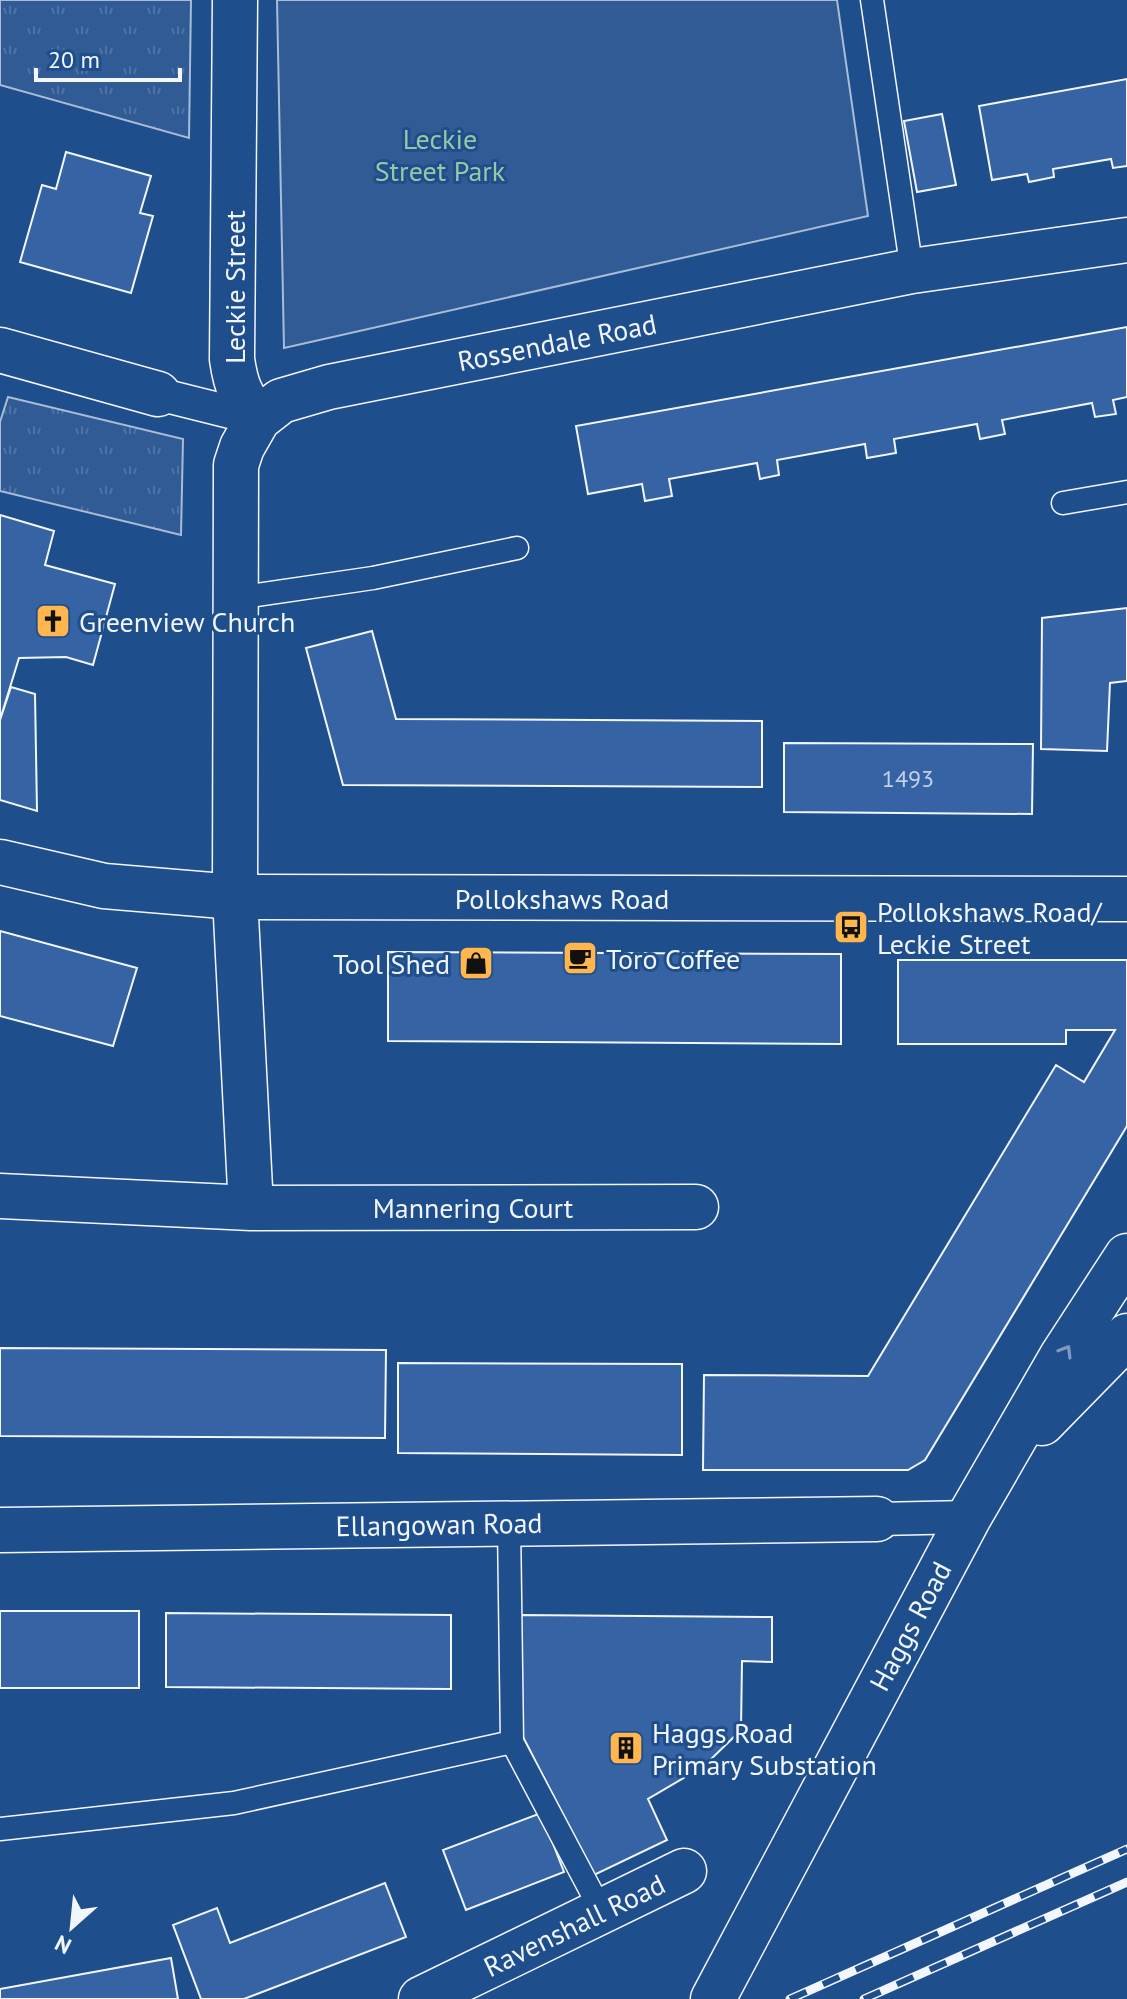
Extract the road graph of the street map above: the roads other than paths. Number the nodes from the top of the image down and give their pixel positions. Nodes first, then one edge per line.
1 (235, 0) edge
2 (872, 0) edge
3 (1127, 240) edge
4 (912, 271) junction
5 (0, 350) edge
6 (158, 394) joint
7 (258, 419) junction
8 (1127, 492) edge
9 (1063, 503) dead end
10 (517, 548) dead end
11 (236, 598) junction
12 (0, 862) edge
13 (235, 897) junction
14 (1127, 899) edge
15 (0, 1196) edge
16 (696, 1207) dead end
17 (251, 1208) junction
18 (1127, 1256) edge
19 (1127, 1336) edge
20 (999, 1467) junction
21 (969, 1517) junction
22 (877, 1519) joint
23 (509, 1524) junction
24 (0, 1530) edge
25 (512, 1742) junction
26 (0, 1829) edge
27 (684, 1871) dead end
28 (602, 1912) junction
29 (421, 1999) edge
30 (713, 1999) edge

1 - 7 street, Leckie Street
2 - 4 lane
3 - 4 street, Rossendale Road
4 - 7 street, Rossendale Road
5 - 6 street
6 - 7 street
7 - 11 street
8 - 9 lane
10 - 11 lane
11 - 13 street
12 - 13 street, Pollokshaws Road
13 - 14 street, Pollokshaws Road
13 - 17 street
15 - 17 street, Mannering Court
16 - 17 street, Mannering Court
20 -> 18 street, Haggs Road
19 - 20 street, Haggs Road
20 - 21 street, Haggs Road
21 - 22 street
21 - 30 street, Haggs Road
22 - 23 street, Ellangowan Road
23 - 24 street, Ellangowan Road
23 - 25 lane
25 - 26 lane
25 - 28 lane
27 - 28 street, Ravenshall Road
28 - 29 street, Ravenshall Road

